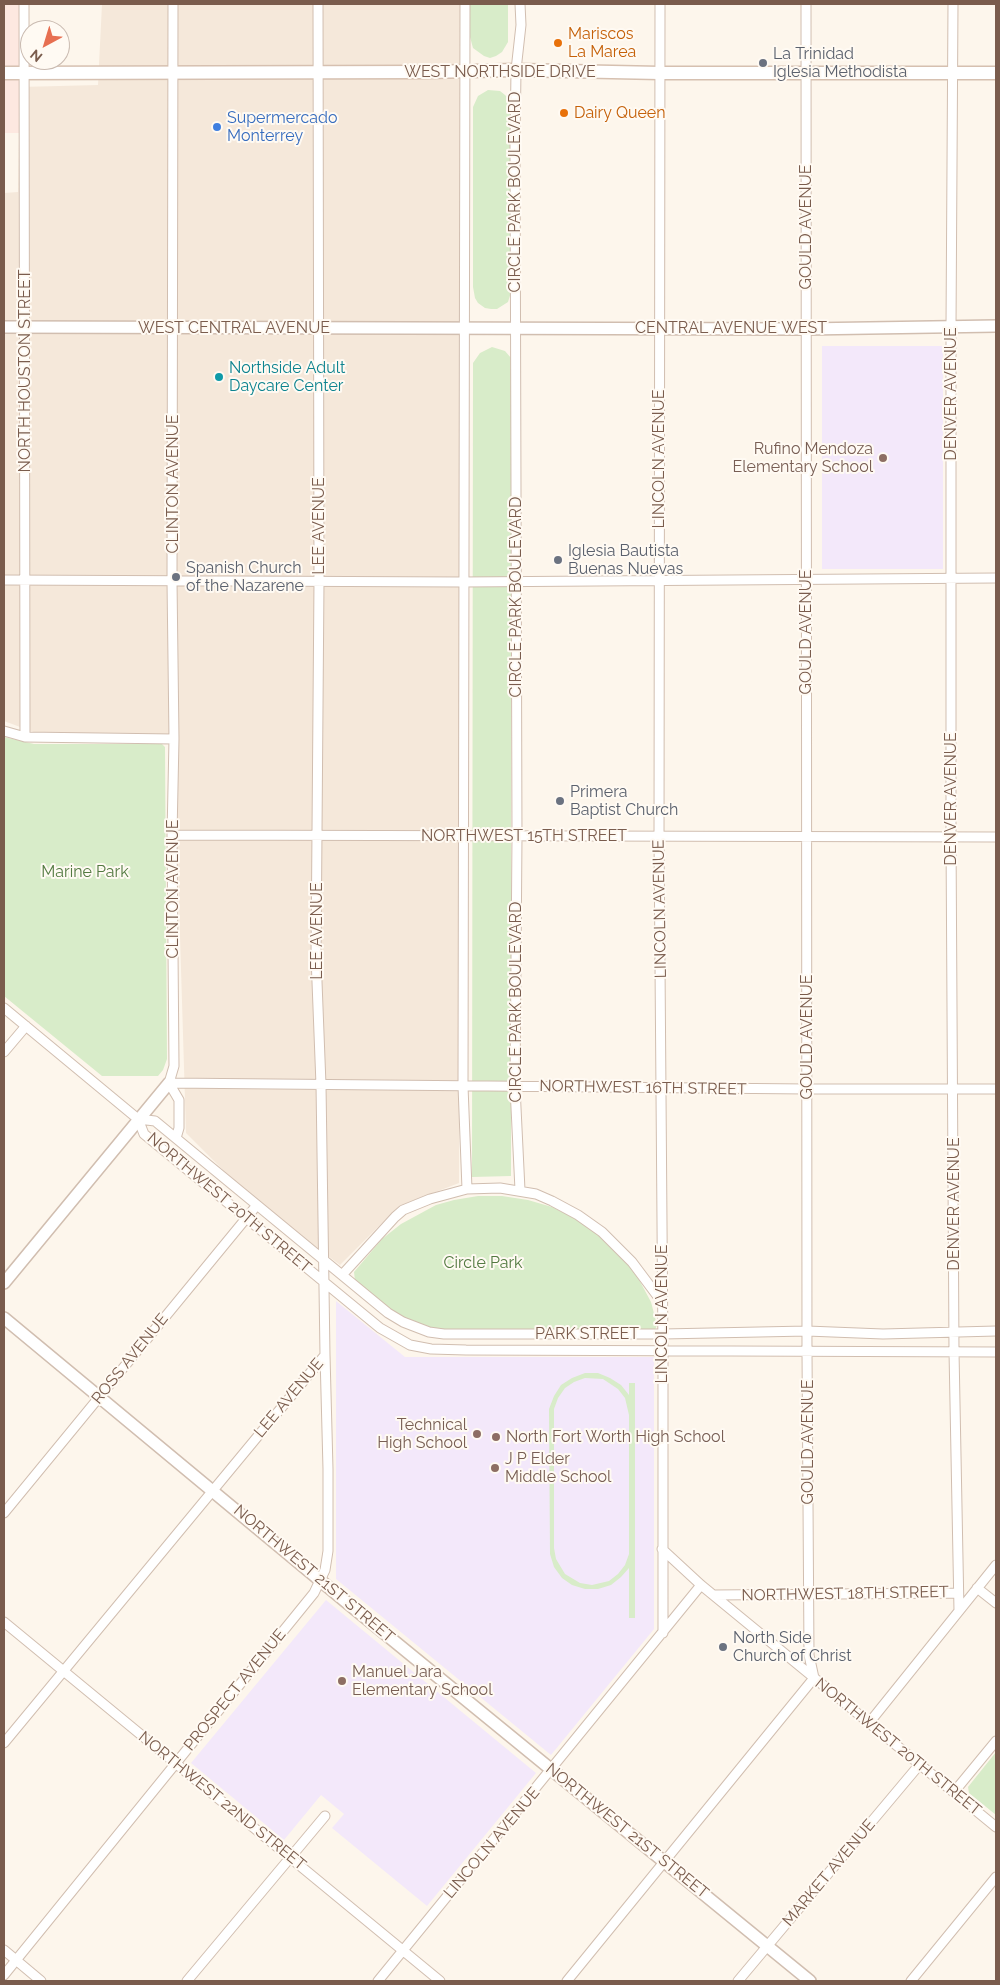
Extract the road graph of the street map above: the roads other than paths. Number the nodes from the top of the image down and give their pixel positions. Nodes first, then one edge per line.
1 (24, 4) edge
2 (173, 4) edge
3 (318, 4) edge
4 (465, 4) edge
5 (520, 4) edge
6 (660, 4) edge
7 (806, 4) edge
8 (953, 4) edge
9 (516, 70) junction
10 (320, 72) junction
11 (465, 72) junction
12 (4, 73) edge
13 (24, 73) junction
14 (173, 73) junction
15 (660, 73) junction
16 (805, 73) junction
17 (953, 73) junction
18 (996, 73) edge
19 (951, 326) junction
20 (996, 326) edge
21 (4, 327) edge
22 (25, 327) junction
23 (173, 328) junction
24 (318, 328) junction
25 (465, 328) junction
26 (516, 328) junction
27 (659, 329) junction
28 (806, 329) junction
29 (952, 578) junction
30 (996, 578) edge
31 (806, 579) junction
32 (4, 580) edge
33 (25, 580) junction
34 (172, 581) junction
35 (319, 581) junction
36 (516, 581) junction
37 (660, 581) junction
38 (463, 582) junction
39 (4, 731) edge
40 (25, 738) junction
41 (174, 739) junction
42 (172, 835) junction
43 (317, 836) junction
44 (463, 836) junction
45 (517, 836) junction
46 (659, 836) junction
47 (806, 837) junction
48 (951, 837) junction
49 (996, 837) edge
50 (4, 1008) edge
51 (26, 1026) junction
52 (4, 1052) edge
53 (169, 1084) junction
54 (321, 1085) junction
55 (463, 1086) junction
56 (515, 1086) junction
57 (662, 1088) junction
58 (807, 1089) junction
59 (953, 1089) junction
60 (996, 1089) edge
61 (138, 1119) junction
62 (176, 1138) junction
63 (467, 1189) junction
64 (520, 1190) junction
65 (256, 1205) junction
66 (246, 1218) junction
67 (322, 1259) junction
68 (342, 1276) junction
69 (4, 1283) edge
70 (325, 1283) junction
71 (662, 1302) junction
72 (4, 1318) edge
73 (807, 1330) junction
74 (954, 1331) junction
75 (996, 1332) edge
76 (663, 1334) junction
77 (807, 1350) junction
78 (663, 1351) junction
79 (954, 1351) junction
80 (996, 1352) edge
81 (325, 1355) junction
82 (100, 1397) junction
83 (212, 1490) junction
84 (4, 1513) edge
85 (662, 1549) junction
86 (996, 1565) edge
87 (320, 1580) junction
88 (702, 1585) junction
89 (978, 1588) junction
90 (958, 1593) junction
91 (714, 1595) junction
92 (809, 1596) junction
93 (996, 1604) edge
94 (958, 1611) junction
95 (4, 1622) edge
96 (663, 1633) junction
97 (64, 1671) junction
98 (814, 1678) junction
99 (869, 1723) junction
100 (996, 1741) edge
101 (4, 1743) edge
102 (176, 1763) junction
103 (920, 1764) junction
104 (552, 1770) junction
105 (954, 1792) junction
106 (325, 1816) dead end
107 (996, 1827) edge
108 (290, 1857) junction
109 (665, 1862) junction
110 (996, 1877) edge
111 (767, 1946) junction
112 (4, 1950) edge
113 (403, 1951) junction
114 (16, 1960) junction
115 (4, 1975) edge
116 (41, 1981) edge
117 (187, 1981) edge
118 (378, 1981) edge
119 (440, 1981) edge
120 (567, 1981) edge
121 (738, 1981) edge
122 (810, 1981) edge
123 (911, 1981) edge

1 - 13 street, NORTH HOUSTON STREET
2 - 14 street, CLINTON AVENUE
3 - 10 street, LEE AVENUE
4 - 11 street
5 - 9 street, CIRCLE PARK BOULEVARD
6 - 15 street, LINCOLN AVENUE
7 - 16 street, GOULD AVENUE
8 - 17 street, DENVER AVENUE
9 - 11 main road, WEST NORTHSIDE DRIVE
9 - 15 main road, WEST NORTHSIDE DRIVE
9 - 26 street, CIRCLE PARK BOULEVARD
10 - 11 main road, WEST NORTHSIDE DRIVE
10 - 14 main road, WEST NORTHSIDE DRIVE
10 - 24 street, LEE AVENUE
11 - 25 street
12 - 13 main road, WEST NORTHSIDE DRIVE
13 - 14 main road, WEST NORTHSIDE DRIVE
13 - 22 street, NORTH HOUSTON STREET
14 - 23 street, CLINTON AVENUE
15 - 16 main road, WEST NORTHSIDE DRIVE
15 - 27 street, LINCOLN AVENUE
16 - 17 main road, WEST NORTHSIDE DRIVE
16 - 28 street, GOULD AVENUE
17 - 18 main road, WEST NORTHSIDE DRIVE
17 - 19 street, DENVER AVENUE
19 - 20 street, CENTRAL AVENUE WEST
19 - 28 street, CENTRAL AVENUE WEST
19 - 29 street, DENVER AVENUE
21 - 22 street, WEST CENTRAL AVENUE
22 - 23 street, WEST CENTRAL AVENUE
22 - 33 street, NORTH HOUSTON STREET
23 - 24 street, WEST CENTRAL AVENUE
23 - 34 street, CLINTON AVENUE
24 - 25 street, WEST CENTRAL AVENUE
24 - 35 street, LEE AVENUE
25 - 26 street, CENTRAL AVENUE WEST
25 - 38 street
26 - 27 street, CENTRAL AVENUE WEST
26 - 36 street, CIRCLE PARK BOULEVARD
27 - 28 street, CENTRAL AVENUE WEST
27 - 37 street, LINCOLN AVENUE
28 - 31 street, GOULD AVENUE
29 - 30 street
29 - 31 street
29 - 48 street, DENVER AVENUE
31 - 37 street
31 - 47 street, GOULD AVENUE
32 - 33 street
33 - 34 street
33 - 40 street, NORTH HOUSTON STREET
34 - 35 street
34 - 41 street, CLINTON AVENUE
35 - 38 street
35 - 43 street, LEE AVENUE
36 - 37 street
36 - 38 street
36 - 45 street, CIRCLE PARK BOULEVARD
37 - 46 street, LINCOLN AVENUE
38 - 44 street
39 - 40 street
40 - 41 street
41 - 42 street, CLINTON AVENUE
42 - 43 street, NORTHWEST 15TH STREET
42 - 53 street, CLINTON AVENUE
43 - 44 street, NORTHWEST 15TH STREET
43 - 54 street, LEE AVENUE
44 - 45 street, NORTHWEST 15TH STREET
44 - 55 street
45 - 46 street, NORTHWEST 15TH STREET
45 - 56 street, CIRCLE PARK BOULEVARD
46 - 47 street, NORTHWEST 15TH STREET
46 - 57 street, LINCOLN AVENUE
47 - 48 street, NORTHWEST 15TH STREET
47 - 58 street, GOULD AVENUE
48 - 49 street, NORTHWEST 15TH STREET
48 - 59 street, DENVER AVENUE
50 - 51 street, NORTHWEST 20TH STREET
51 - 52 street
51 - 61 street, NORTHWEST 20TH STREET
53 - 54 street, NORTHWEST 16TH STREET
53 - 61 street
53 - 62 street
54 - 55 street, NORTHWEST 16TH STREET
54 - 67 street, LEE AVENUE
55 - 56 street, NORTHWEST 16TH STREET
55 - 63 street
56 - 57 street, NORTHWEST 16TH STREET
56 - 64 street, CIRCLE PARK BOULEVARD
57 - 58 street, NORTHWEST 16TH STREET
57 - 71 street, LINCOLN AVENUE
58 - 59 street, NORTHWEST 16TH STREET
58 - 73 street, GOULD AVENUE
59 - 60 street, NORTHWEST 16TH STREET
59 - 74 street, DENVER AVENUE
61 - 62 street, NORTHWEST 20TH STREET
61 - 66 street, NORTHWEST 20TH STREET
61 - 69 street
62 - 65 street, NORTHWEST 20TH STREET
63 - 64 street
63 - 68 street
64 - 71 street
65 - 66 street, ROSS AVENUE
65 - 67 street, NORTHWEST 20TH STREET
66 - 70 street, NORTHWEST 20TH STREET
66 - 82 street, ROSS AVENUE
67 - 68 street, PARK STREET
67 - 70 street, LEE AVENUE
68 - 76 street, PARK STREET
70 - 78 street, PARK STREET
70 - 81 street, LEE AVENUE
71 - 76 street, LINCOLN AVENUE
72 - 82 street, NORTHWEST 21ST STREET
73 - 74 street, PARK STREET
73 - 76 street, PARK STREET
73 - 77 street, GOULD AVENUE
74 - 75 street, PARK STREET
74 - 79 street, DENVER AVENUE
76 - 78 street, LINCOLN AVENUE
77 - 78 street, PARK STREET
77 - 79 street, PARK STREET
77 - 92 street, GOULD AVENUE
78 - 85 street, LINCOLN AVENUE
79 - 80 street, PARK STREET
79 - 90 street, DENVER AVENUE
81 - 83 street, LEE AVENUE
81 - 87 street, PROSPECT AVENUE
82 - 83 street, NORTHWEST 21ST STREET
82 - 84 street, ROSS AVENUE
83 - 87 street, NORTHWEST 21ST STREET
83 - 97 street, LEE AVENUE
85 - 88 street, NORTHWEST 20TH STREET
85 - 96 street, LINCOLN AVENUE
86 - 89 street
87 - 102 street, PROSPECT AVENUE
87 - 104 street, NORTHWEST 21ST STREET
88 - 91 street, NORTHWEST 20TH STREET
88 - 96 street, LINCOLN AVENUE
89 - 93 street
89 - 94 street
90 - 92 street, NORTHWEST 18TH STREET
90 - 94 street, NORTHWEST 18TH STREET
91 - 92 street, NORTHWEST 18TH STREET
91 - 98 street, NORTHWEST 20TH STREET
92 - 98 street, GOULD AVENUE
94 - 99 street
95 - 97 street, NORTHWEST 22ND STREET
96 - 104 street, LINCOLN AVENUE
97 - 101 street, LEE AVENUE
97 - 102 street, NORTHWEST 22ND STREET
98 - 99 street, NORTHWEST 20TH STREET
98 - 109 street
99 - 103 street, NORTHWEST 20TH STREET
100 - 105 street
102 - 108 street, NORTHWEST 22ND STREET
102 - 114 street, PROSPECT AVENUE
103 - 105 street, NORTHWEST 20TH STREET
103 - 111 street, MARKET AVENUE
104 - 109 street, NORTHWEST 21ST STREET
104 - 113 street, LINCOLN AVENUE
105 - 107 street, NORTHWEST 20TH STREET
106 - 108 street
108 - 113 street, NORTHWEST 22ND STREET
108 - 117 street
109 - 111 street, NORTHWEST 21ST STREET
109 - 120 street
110 - 123 street
111 - 121 street, MARKET AVENUE
111 - 122 street, NORTHWEST 21ST STREET
112 - 114 street
113 - 118 street, LINCOLN AVENUE
113 - 119 street, NORTHWEST 22ND STREET
114 - 115 street, PROSPECT AVENUE
114 - 116 street

